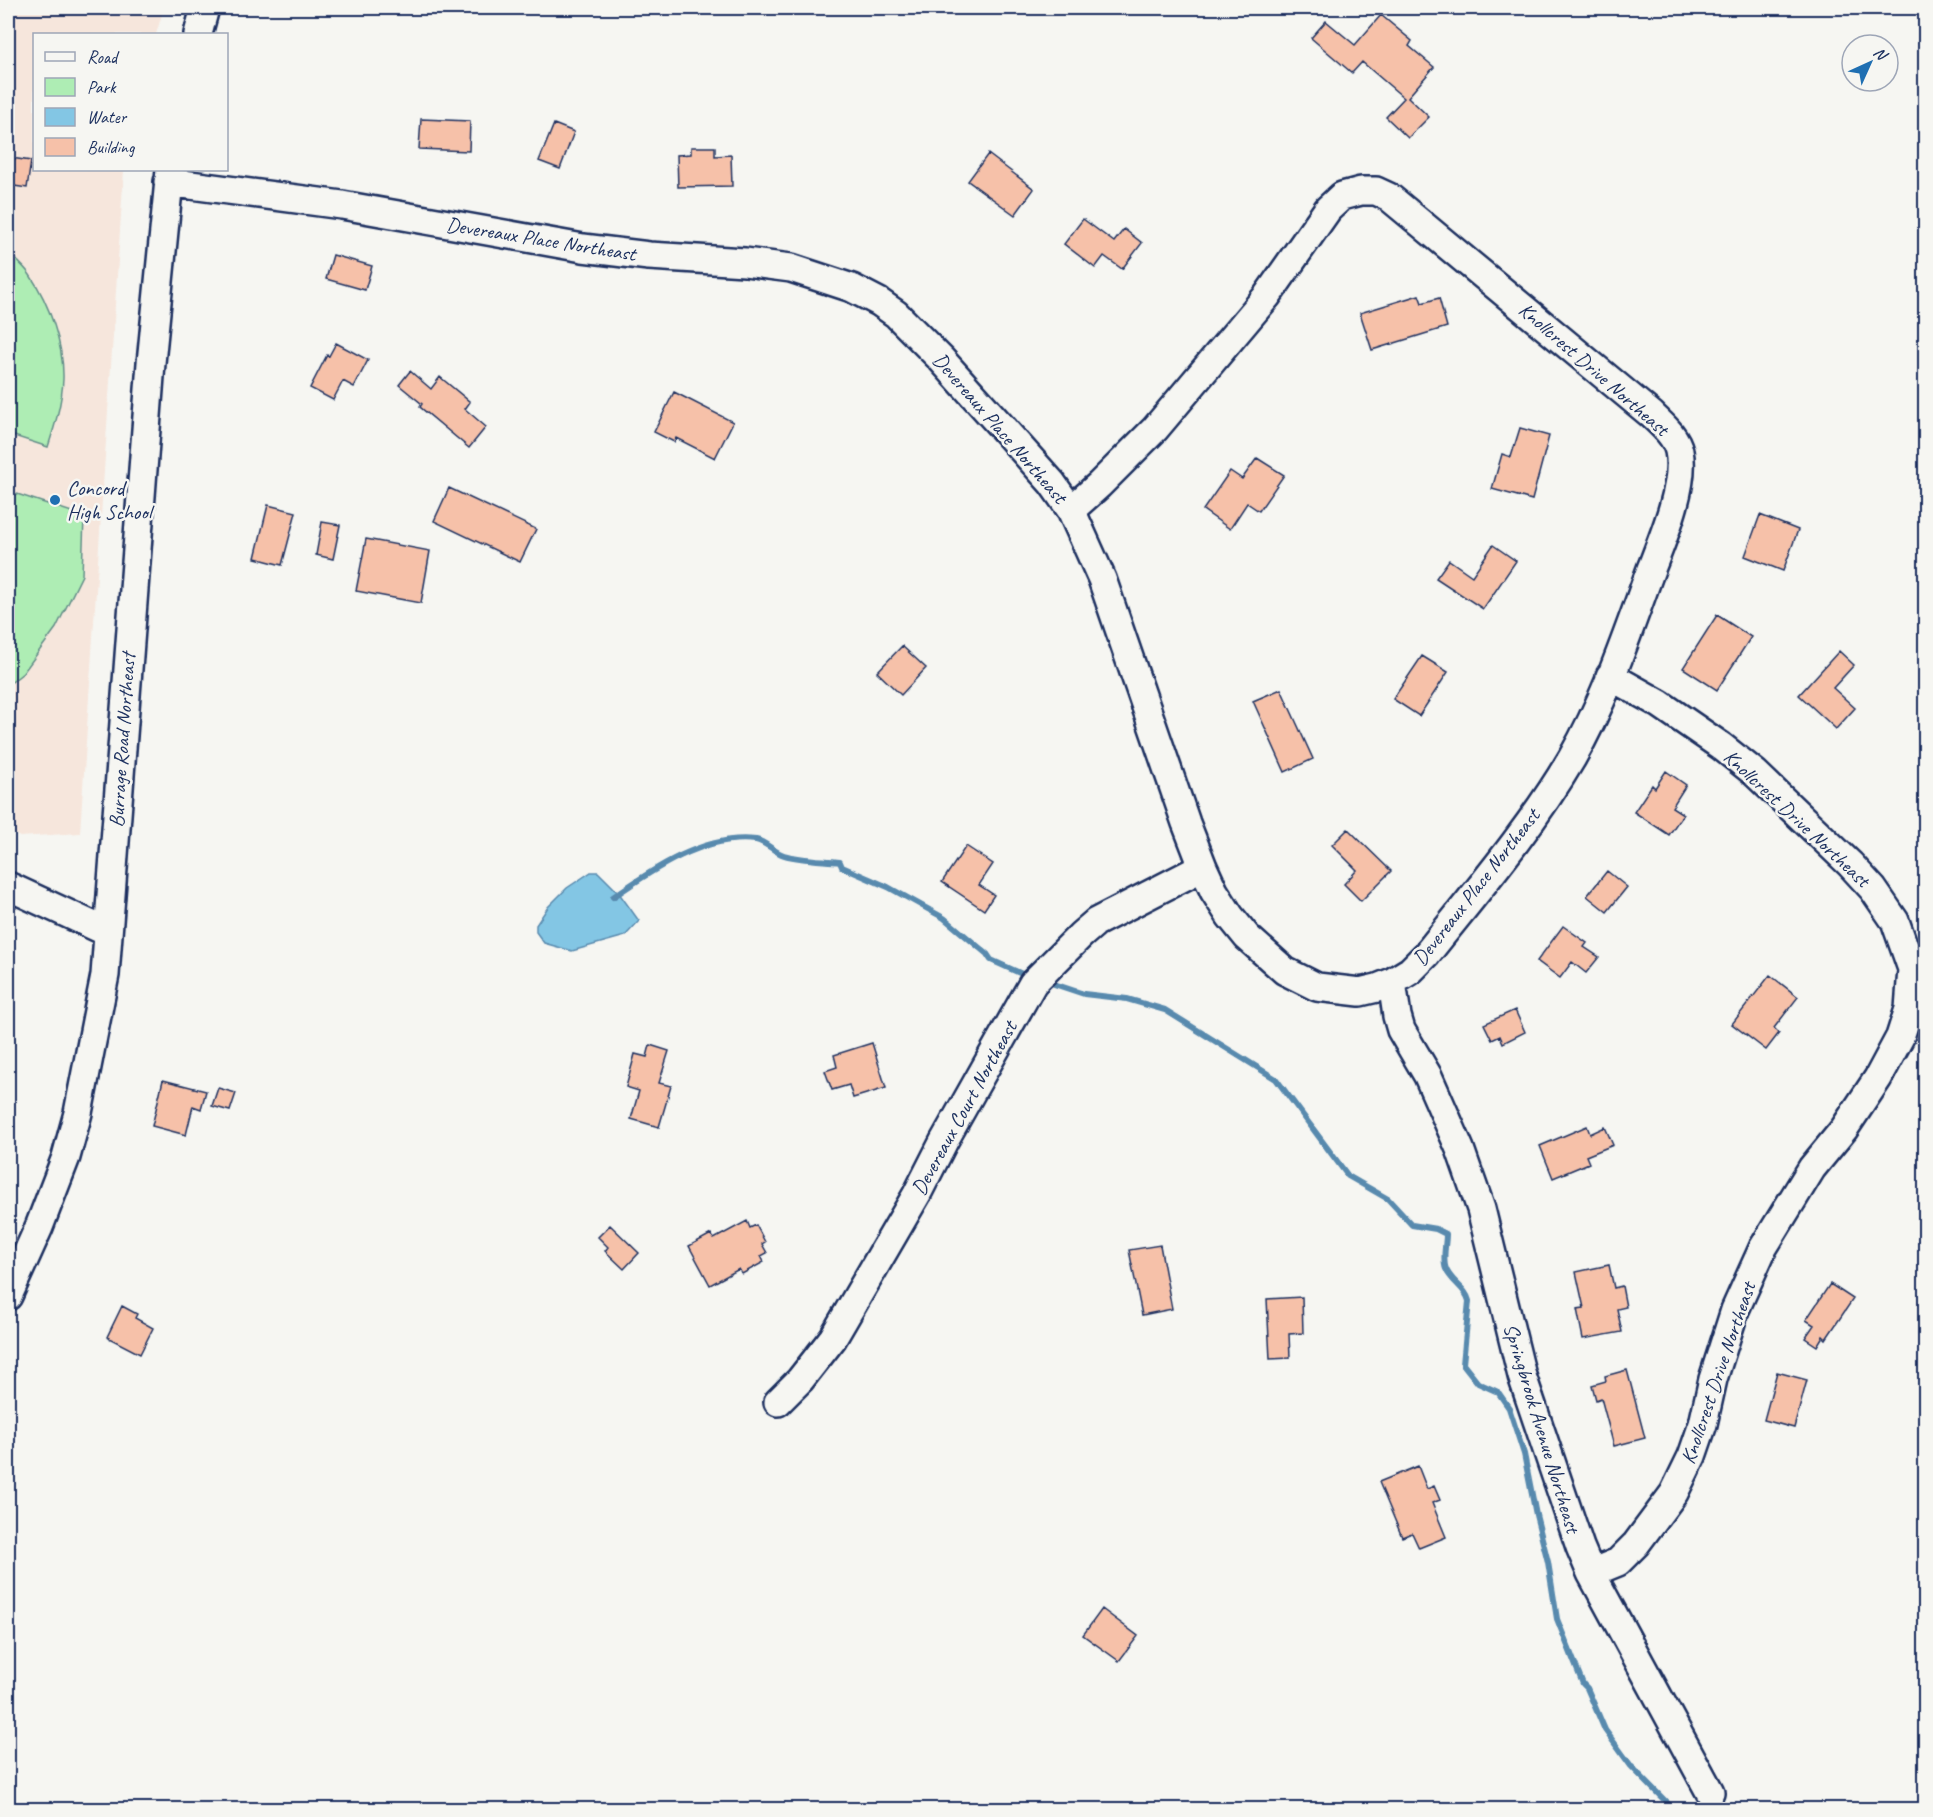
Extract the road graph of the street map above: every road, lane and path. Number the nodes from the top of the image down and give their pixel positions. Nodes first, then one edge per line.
1 (205, 8) edge
2 (198, 33) edge
3 (169, 176) edge
4 (1071, 510) junction
5 (1610, 676) junction
6 (1203, 867) junction
7 (8, 886) edge
8 (107, 932) junction
9 (1392, 982) junction
10 (8, 1296) edge
11 (778, 1402) dead end
12 (1592, 1573) junction
13 (1710, 1792) dead end

1 - 2 street
3 - 4 street, Devereaux Place Northeast
3 - 8 street, Burrage Road Northeast
4 - 5 street, Knollcrest Drive Northeast
4 - 6 street, Devereaux Place Northeast
5 - 9 street, Devereaux Place Northeast
5 - 12 street, Knollcrest Drive Northeast
6 - 9 street, Devereaux Place Northeast
6 - 11 street, Devereaux Court Northeast
7 - 8 street
8 - 10 street, Burrage Road Northeast
9 - 12 street, Springbrook Avenue Northeast
12 - 13 street, Springbrook Avenue Northeast

